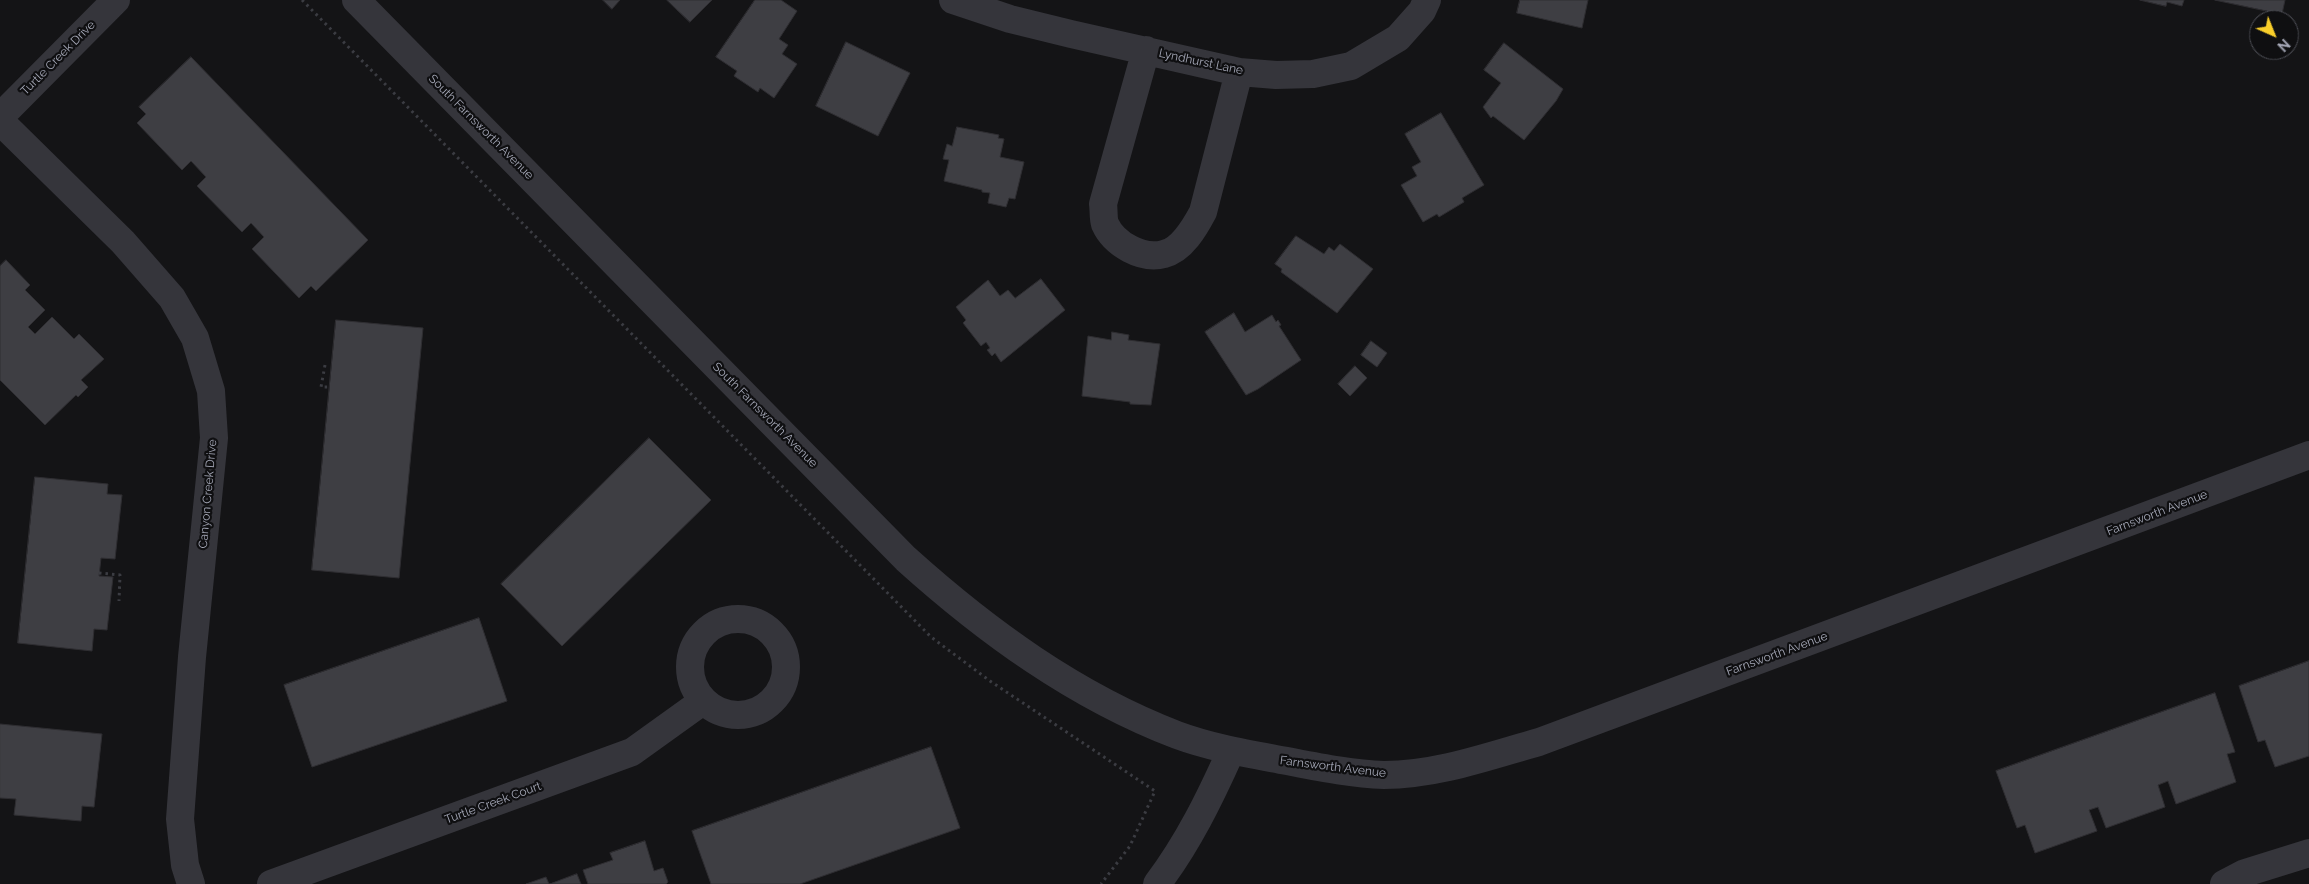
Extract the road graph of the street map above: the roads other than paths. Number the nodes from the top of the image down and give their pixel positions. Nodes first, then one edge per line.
1 (116, 0) edge
2 (356, 0) edge
3 (954, 0) edge
4 (1428, 0) edge
5 (1146, 50) junction
6 (1239, 72) junction
7 (0, 117) edge
8 (0, 122) edge
9 (2309, 455) edge
10 (703, 700) dead end
11 (1231, 751) junction
12 (2309, 853) edge
13 (191, 884) edge
14 (271, 884) edge
15 (1156, 884) edge
16 (2224, 884) edge

1 - 7 street, Turtle Creek Drive
2 - 11 street, South Farnsworth Avenue
3 - 5 street, Lyndhurst Lane
4 - 6 street, Lyndhurst Lane
5 - 6 street, Lyndhurst Lane
5 - 6 street
8 - 13 street, Canyon Creek Drive
9 - 11 street, Farnsworth Avenue
10 - 14 street, Turtle Creek Court
11 - 15 street
12 - 16 street

